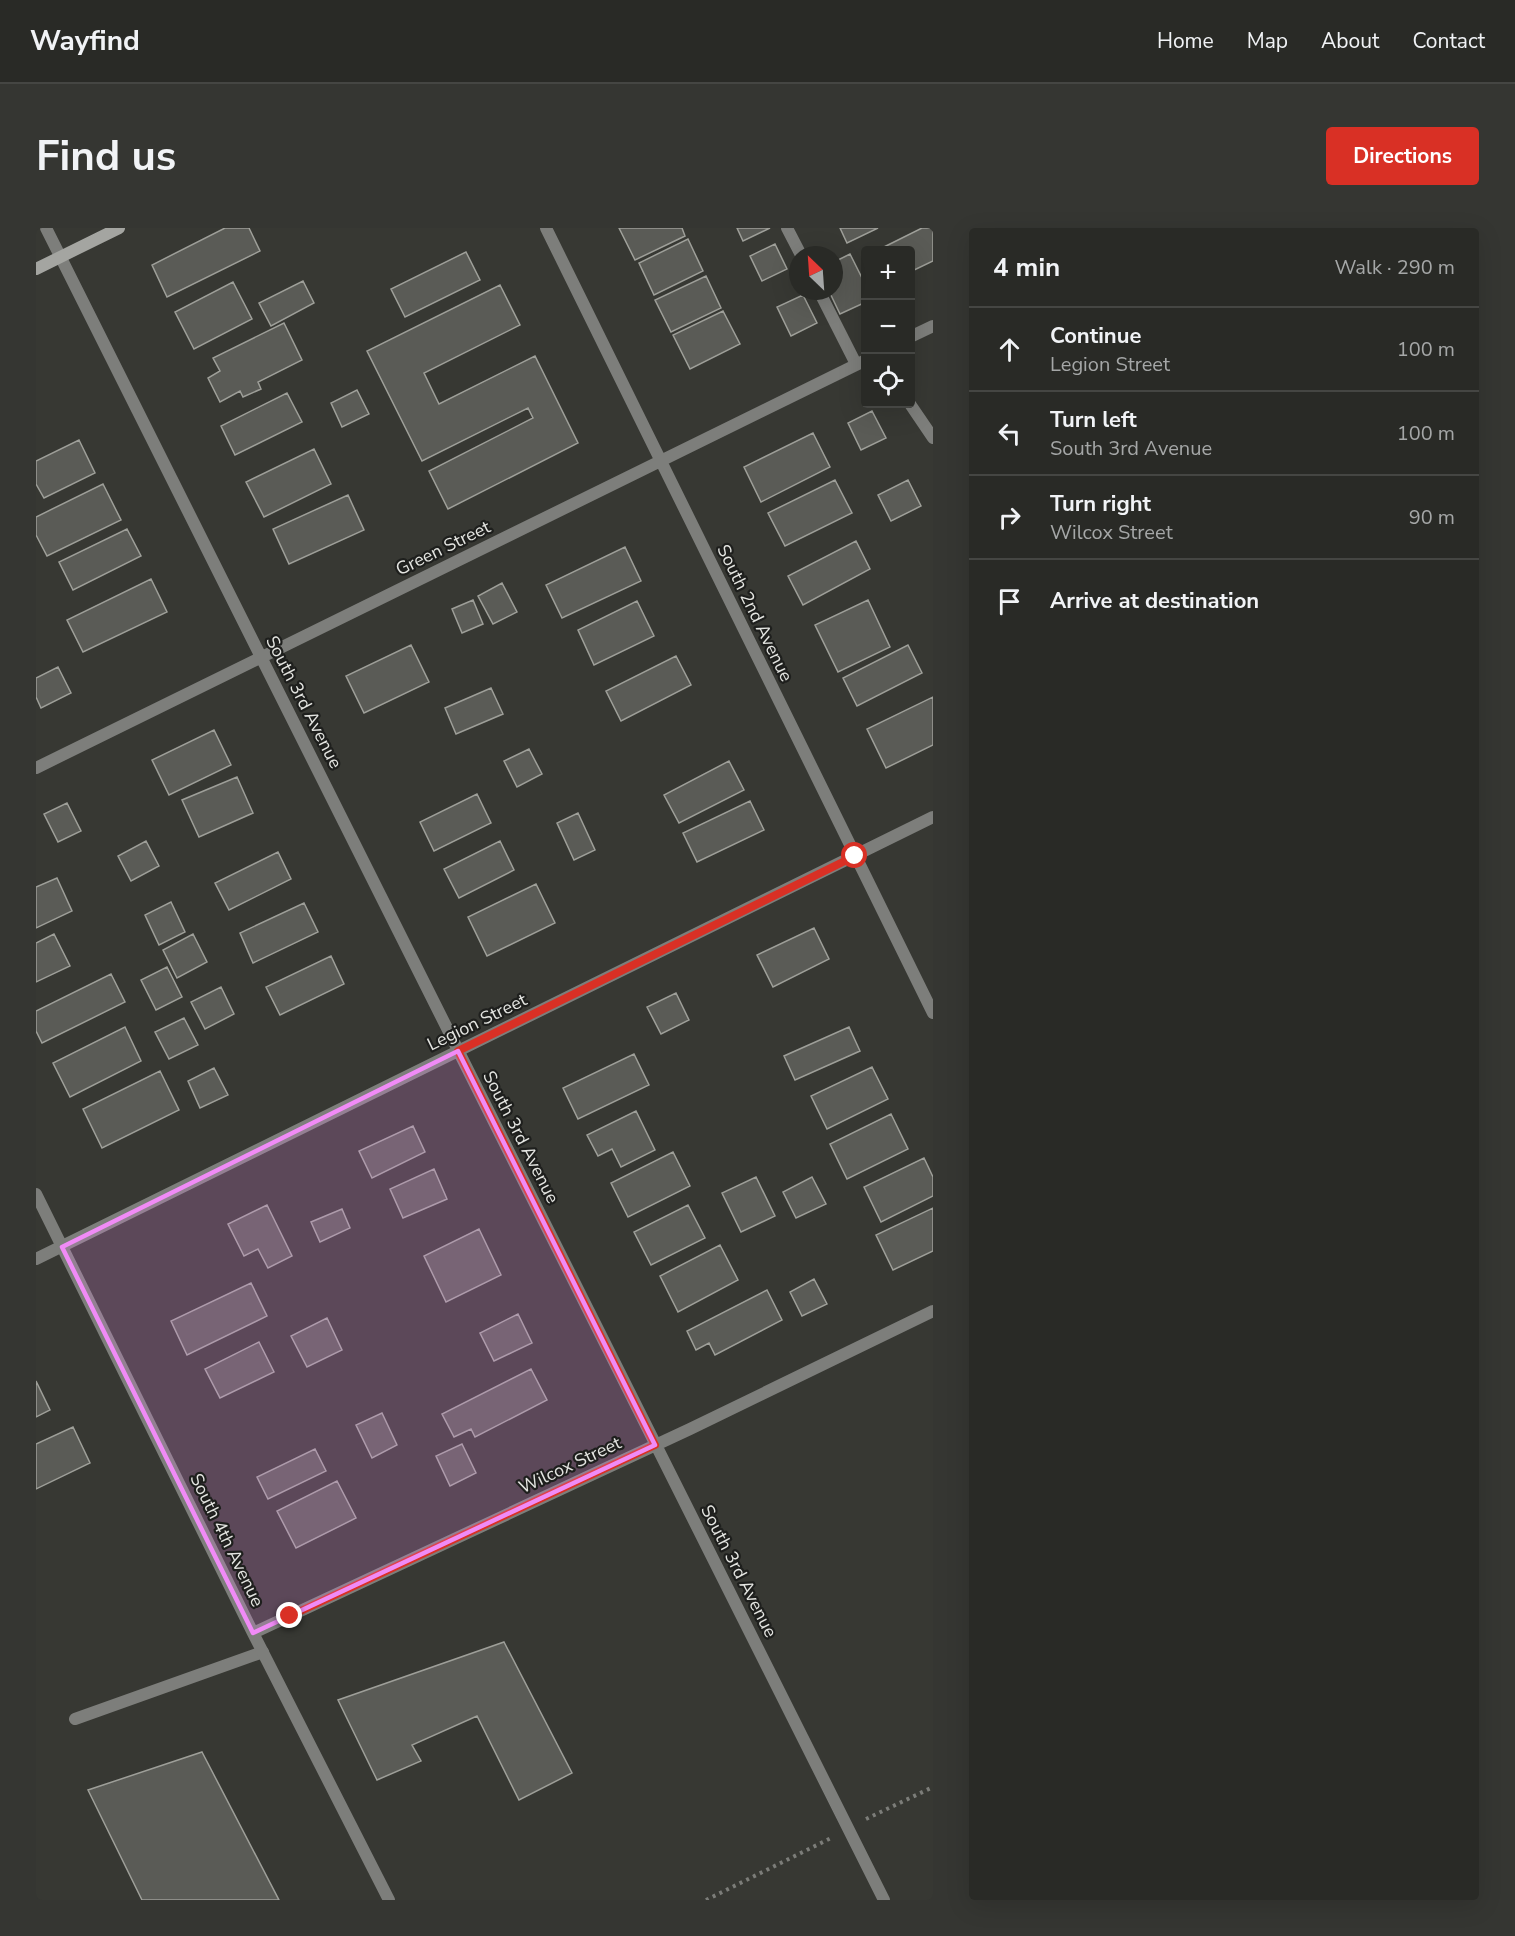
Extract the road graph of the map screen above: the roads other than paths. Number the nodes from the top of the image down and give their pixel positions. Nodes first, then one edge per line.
1 (46, 228) edge
2 (119, 228) edge
3 (546, 228) edge
4 (788, 228) edge
5 (797, 246) edge
6 (60, 257) junction
7 (36, 269) edge
8 (824, 300) edge
9 (933, 326) edge
10 (915, 335) edge
11 (861, 362) edge
12 (913, 408) edge
13 (933, 438) edge
14 (661, 460) junction
15 (261, 658) junction
16 (36, 768) edge
17 (933, 818) edge
18 (855, 856) junction
19 (933, 1013) edge
20 (458, 1051) junction
21 (36, 1194) edge
22 (62, 1247) junction
23 (36, 1259) edge
24 (933, 1311) edge
25 (655, 1445) junction
26 (253, 1633) junction
27 (262, 1652) junction
28 (75, 1719) dead end
29 (389, 1900) edge
30 (884, 1900) edge

1 - 6 street, South 3rd Avenue
2 - 6 main road
3 - 14 street, South 2nd Avenue
4 - 5 street
6 - 7 main road
6 - 15 street, South 3rd Avenue
8 - 11 street
9 - 10 street
11 - 14 street, Green Street
12 - 13 street
14 - 15 street, Green Street
14 - 18 street, South 2nd Avenue
15 - 16 street, Green Street
15 - 20 street, South 3rd Avenue
17 - 18 street, Legion Street
18 - 19 street, South 2nd Avenue
18 - 20 street, Legion Street
20 - 22 street, Legion Street
20 - 25 street, South 3rd Avenue
21 - 22 street, South 4th Avenue
22 - 23 street, Legion Street
22 - 26 street, South 4th Avenue
24 - 25 street, Wilcox Street
25 - 26 street, Wilcox Street
25 - 30 street, South 3rd Avenue
26 - 27 street, South 4th Avenue
27 - 28 street
27 - 29 street, South 4th Avenue

